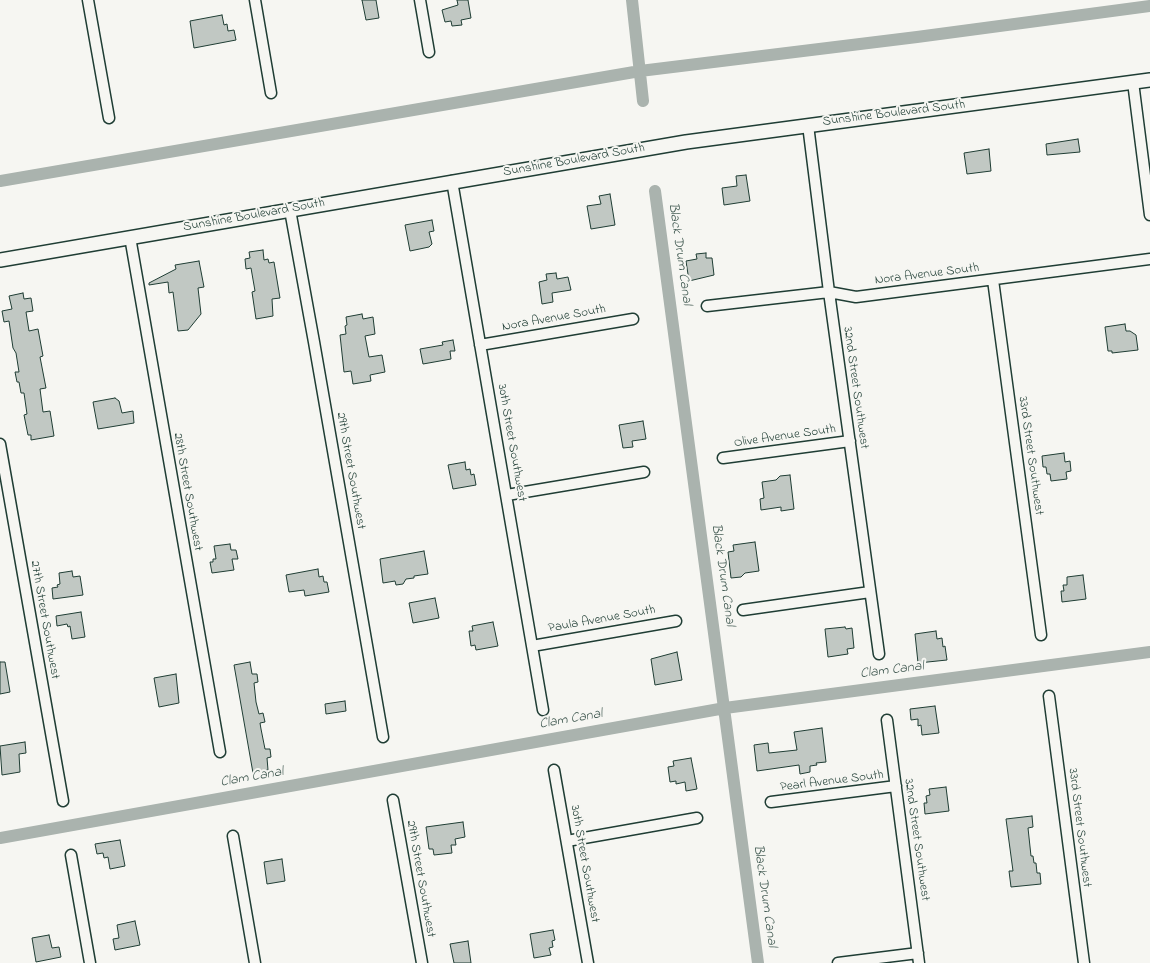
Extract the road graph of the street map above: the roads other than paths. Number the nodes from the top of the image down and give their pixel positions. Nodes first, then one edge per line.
1 (88, 0) edge
2 (255, 0) edge
3 (420, 0) edge
4 (429, 52) dead end
5 (1150, 80) edge
6 (1133, 82) junction
7 (271, 93) dead end
8 (109, 118) dead end
9 (808, 125) junction
10 (452, 181) junction
11 (290, 210) junction
12 (1150, 215) edge
13 (130, 237) junction
14 (1150, 259) edge
15 (0, 260) edge
16 (993, 280) junction
17 (829, 292) junction
18 (708, 306) dead end
19 (633, 319) dead end
20 (480, 345) junction
21 (850, 441) junction
22 (0, 444) edge
23 (723, 458) dead end
24 (644, 472) dead end
25 (507, 495) junction
26 (870, 592) junction
27 (743, 610) dead end
28 (676, 621) dead end
29 (1041, 635) dead end
30 (532, 646) junction
31 (878, 654) dead end
32 (1049, 696) dead end
33 (543, 710) dead end
34 (887, 720) dead end
35 (383, 737) dead end
36 (220, 752) dead end
37 (554, 770) dead end
38 (896, 786) junction
39 (393, 800) dead end
40 (63, 801) dead end
41 (771, 802) dead end
42 (696, 818) dead end
43 (233, 836) dead end
44 (567, 841) junction
45 (71, 855) dead end
46 (919, 958) edge
47 (90, 963) edge
48 (255, 963) edge
49 (422, 963) edge
50 (588, 963) edge
51 (838, 963) edge
52 (1084, 963) edge

1 - 8 street
2 - 7 street
3 - 4 street
5 - 6 street, Sunshine Boulevard South
6 - 9 street, Sunshine Boulevard South
6 - 12 street
9 - 10 street, Sunshine Boulevard South
9 - 17 street, 32nd Street Southwest
10 - 11 street, Sunshine Boulevard South
10 - 20 street, 30th Street Southwest
11 - 13 street, Sunshine Boulevard South
11 - 35 street, 29th Street Southwest
13 - 15 street, Sunshine Boulevard South
13 - 36 street, 28th Street Southwest
14 - 16 street, Nora Avenue South
16 - 17 street, Nora Avenue South
16 - 29 street, 33rd Street Southwest
17 - 18 street, Nora Avenue South
17 - 21 street, 32nd Street Southwest
19 - 20 street, Nora Avenue South
20 - 25 street, 30th Street Southwest
21 - 23 street, Olive Avenue South
21 - 26 street, 32nd Street Southwest
22 - 40 street, 27th Street Southwest
24 - 25 street
25 - 30 street, 30th Street Southwest
26 - 27 street
26 - 31 street, 32nd Street Southwest
28 - 30 street, Paula Avenue South
30 - 33 street, 30th Street Southwest
32 - 52 street, 33rd Street Southwest
34 - 38 street, 32nd Street Southwest
37 - 44 street, 30th Street Southwest
38 - 41 street, Pearl Avenue South
38 - 46 street, 32nd Street Southwest
39 - 49 street, 29th Street Southwest
42 - 44 street
43 - 48 street
44 - 50 street, 30th Street Southwest
45 - 47 street
46 - 51 street

